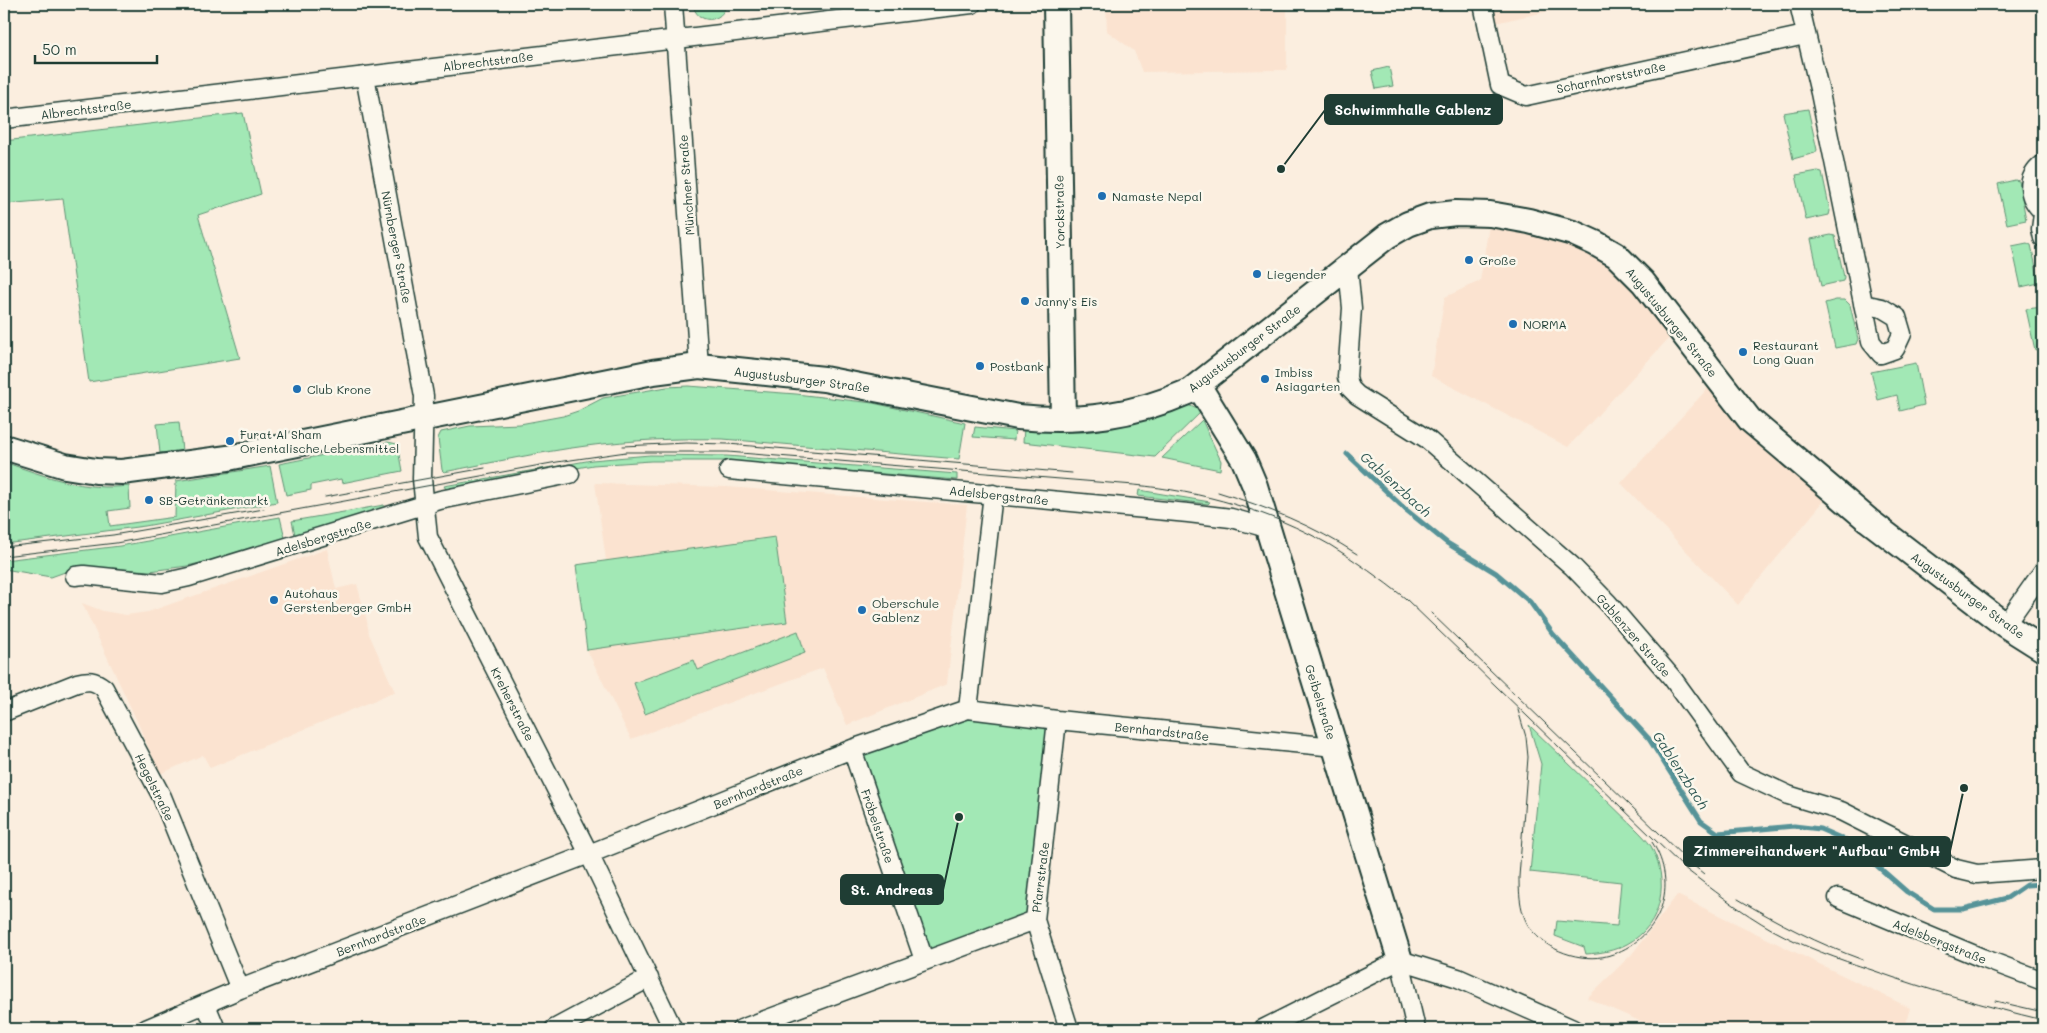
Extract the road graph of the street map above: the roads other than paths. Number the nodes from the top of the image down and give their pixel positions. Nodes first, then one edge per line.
1 (674, 4) edge
2 (972, 4) edge
3 (1056, 4) edge
4 (1483, 4) edge
5 (1799, 4) edge
6 (1805, 35) junction
7 (675, 39) junction
8 (365, 76) junction
9 (4, 119) edge
10 (2043, 164) edge
11 (2043, 213) edge
12 (2043, 238) edge
13 (1348, 268) junction
14 (1863, 304) dead end
15 (699, 366) junction
16 (1198, 385) junction
17 (424, 419) junction
18 (1063, 419) junction
19 (4, 447) edge
20 (729, 470) dead end
21 (570, 474) dead end
22 (992, 494) junction
23 (423, 505) junction
24 (1268, 528) junction
25 (2043, 571) edge
26 (75, 576) dead end
27 (2005, 625) junction
28 (2043, 649) edge
29 (968, 709) junction
30 (4, 712) edge
31 (1057, 720) junction
32 (1335, 748) junction
33 (852, 749) junction
34 (589, 854) junction
35 (2043, 869) edge
36 (1838, 898) dead end
37 (1035, 920) junction
38 (924, 960) junction
39 (1400, 960) junction
40 (649, 978) junction
41 (2043, 981) edge
42 (240, 989) junction
43 (206, 1004) junction
44 (146, 1029) edge
45 (216, 1029) edge
46 (554, 1029) edge
47 (673, 1029) edge
48 (741, 1029) edge
49 (1069, 1029) edge
50 (1263, 1029) edge
51 (1416, 1029) edge
52 (1572, 1029) edge

1 - 7 street, Münchner Straße
2 - 7 street, Albrechtstraße
3 - 18 main road, Yorckstraße
4 - 6 street, Scharnhorststraße
5 - 6 street
6 - 14 street
7 - 8 street, Albrechtstraße
7 - 15 street, Münchner Straße
8 - 9 street, Albrechtstraße
8 - 17 street, Nürnberger Straße
10 - 11 street
11 - 12 street
13 - 16 main road, Augustusburger Straße
13 - 27 main road, Augustusburger Straße
13 - 35 street, Gablenzer Straße
15 - 17 main road, Augustusburger Straße
15 - 18 main road, Augustusburger Straße
16 - 18 main road, Augustusburger Straße
16 - 24 main road, Geibelstraße
17 - 19 main road, Augustusburger Straße
17 - 23 street, Kreherstraße
20 - 22 street, Adelsbergstraße
21 - 23 street, Adelsbergstraße
22 - 24 street, Adelsbergstraße
22 - 29 street
23 - 26 street, Adelsbergstraße
23 - 34 street, Kreherstraße
24 - 32 main road, Geibelstraße
25 - 27 street
27 - 28 main road, Augustusburger Straße
29 - 31 street, Bernhardstraße
29 - 33 street, Bernhardstraße
30 - 42 street, Hegelstraße
31 - 32 street, Bernhardstraße
31 - 37 street, Pfarrstraße
32 - 39 main road, Geibelstraße
33 - 34 street, Bernhardstraße
33 - 38 street, Fröbelstraße
34 - 40 street, Kreherstraße
34 - 42 street, Bernhardstraße
36 - 41 street, Adelsbergstraße
37 - 38 street
37 - 49 street, Pfarrstraße
38 - 48 street
39 - 50 street
39 - 51 street, Geibelstraße
39 - 52 street
40 - 46 street
40 - 47 street, Kreherstraße
42 - 43 street, Bernhardstraße
43 - 44 street, Bernhardstraße
43 - 45 street

